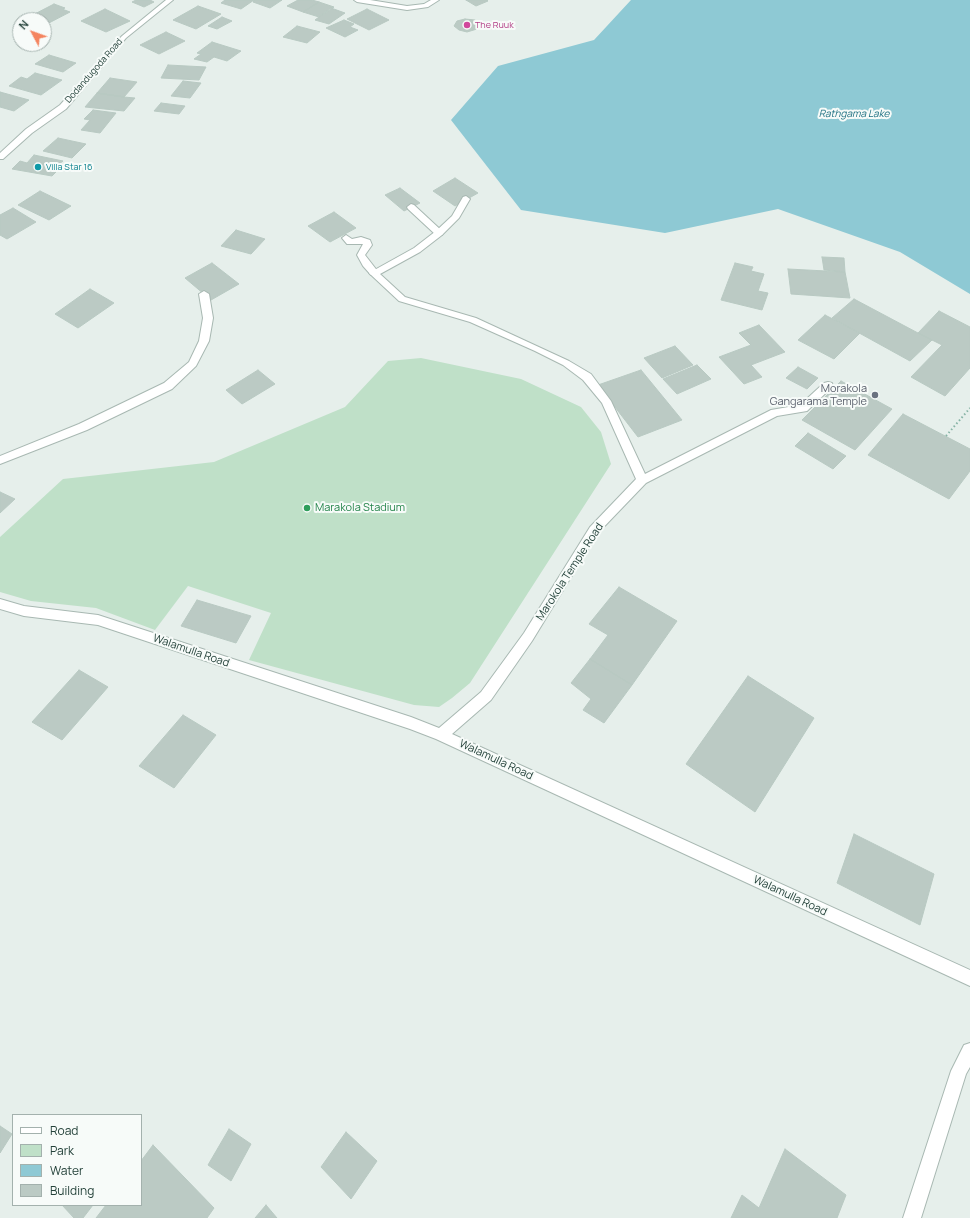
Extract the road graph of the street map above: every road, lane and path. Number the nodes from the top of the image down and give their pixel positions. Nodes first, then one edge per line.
1 (170, 0) edge
2 (357, 0) edge
3 (436, 0) edge
4 (0, 156) edge
5 (466, 199) dead end
6 (411, 207) dead end
7 (439, 233) junction
8 (346, 238) dead end
9 (374, 272) junction
10 (204, 294) dead end
11 (828, 386) dead end
12 (970, 408) edge
13 (946, 436) dead end
14 (0, 460) edge
15 (642, 480) junction
16 (0, 604) edge
17 (441, 735) junction
18 (970, 978) edge
19 (970, 1051) edge
20 (912, 1218) edge

1 - 4 street, Dodandugoda Road
2 - 3 street
5 - 7 street
6 - 7 street
7 - 9 street
8 - 9 street
9 - 15 street
10 - 14 street
11 - 15 street, Marokola Temple Road
12 - 13 path
15 - 17 street, Marokola Temple Road
16 - 17 street, Walamulla Road
17 - 18 street, Walamulla Road
19 - 20 street

